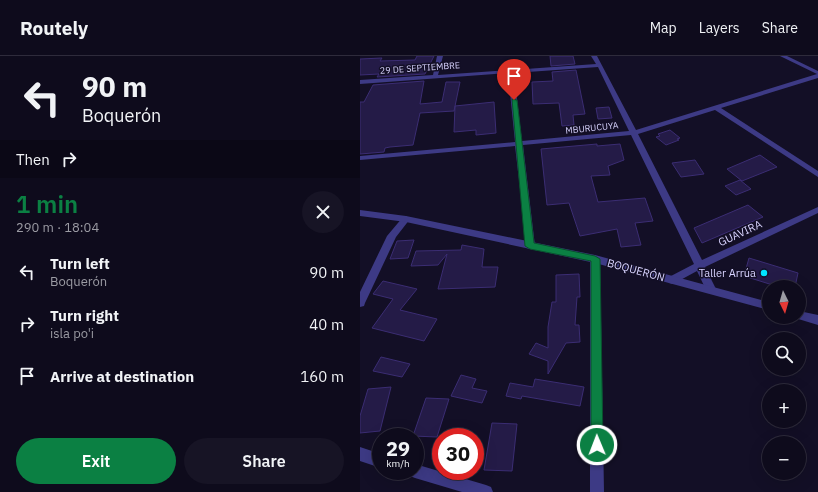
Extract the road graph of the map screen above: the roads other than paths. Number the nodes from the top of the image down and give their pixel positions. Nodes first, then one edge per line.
1 (440, 56) edge
2 (594, 56) edge
3 (783, 56) edge
4 (600, 64) junction
5 (512, 71) junction
6 (818, 72) edge
7 (818, 76) edge
8 (435, 77) junction
9 (360, 82) edge
10 (717, 108) junction
11 (634, 133) junction
12 (519, 144) junction
13 (360, 158) edge
14 (818, 175) edge
15 (818, 210) edge
16 (360, 213) edge
17 (406, 219) junction
18 (530, 246) junction
19 (595, 259) junction
20 (700, 265) junction
21 (673, 280) junction
22 (711, 289) junction
23 (360, 303) edge
24 (762, 304) edge
25 (806, 317) edge
26 (818, 320) edge
27 (360, 454) edge
28 (372, 457) edge
29 (424, 474) edge
30 (486, 492) edge
31 (598, 492) edge

1 - 8 street
2 - 4 street
3 - 6 street
4 - 5 street, 29 DE SEPTIEMBRE
4 - 11 street
5 - 8 street, 29 DE SEPTIEMBRE
5 - 12 street
7 - 10 street, MBURUCUYA
8 - 9 street, 29 DE SEPTIEMBRE
10 - 11 street, MBURUCUYA
10 - 14 street
11 - 12 street, MBURUCUYA
11 - 20 street
12 - 13 street, MBURUCUYA
12 - 18 street
15 - 20 street, GUAVIRA
16 - 17 street, BOQUERÓN
17 - 18 street, BOQUERÓN
17 - 23 street
18 - 19 street, BOQUERÓN
19 - 21 street, BOQUERÓN
19 - 31 street
20 - 21 street, GUAVIRA
20 - 22 street
21 - 22 street, BOQUERÓN
22 - 24 street, BOQUERÓN
25 - 26 street
27 - 28 street
29 - 30 street

